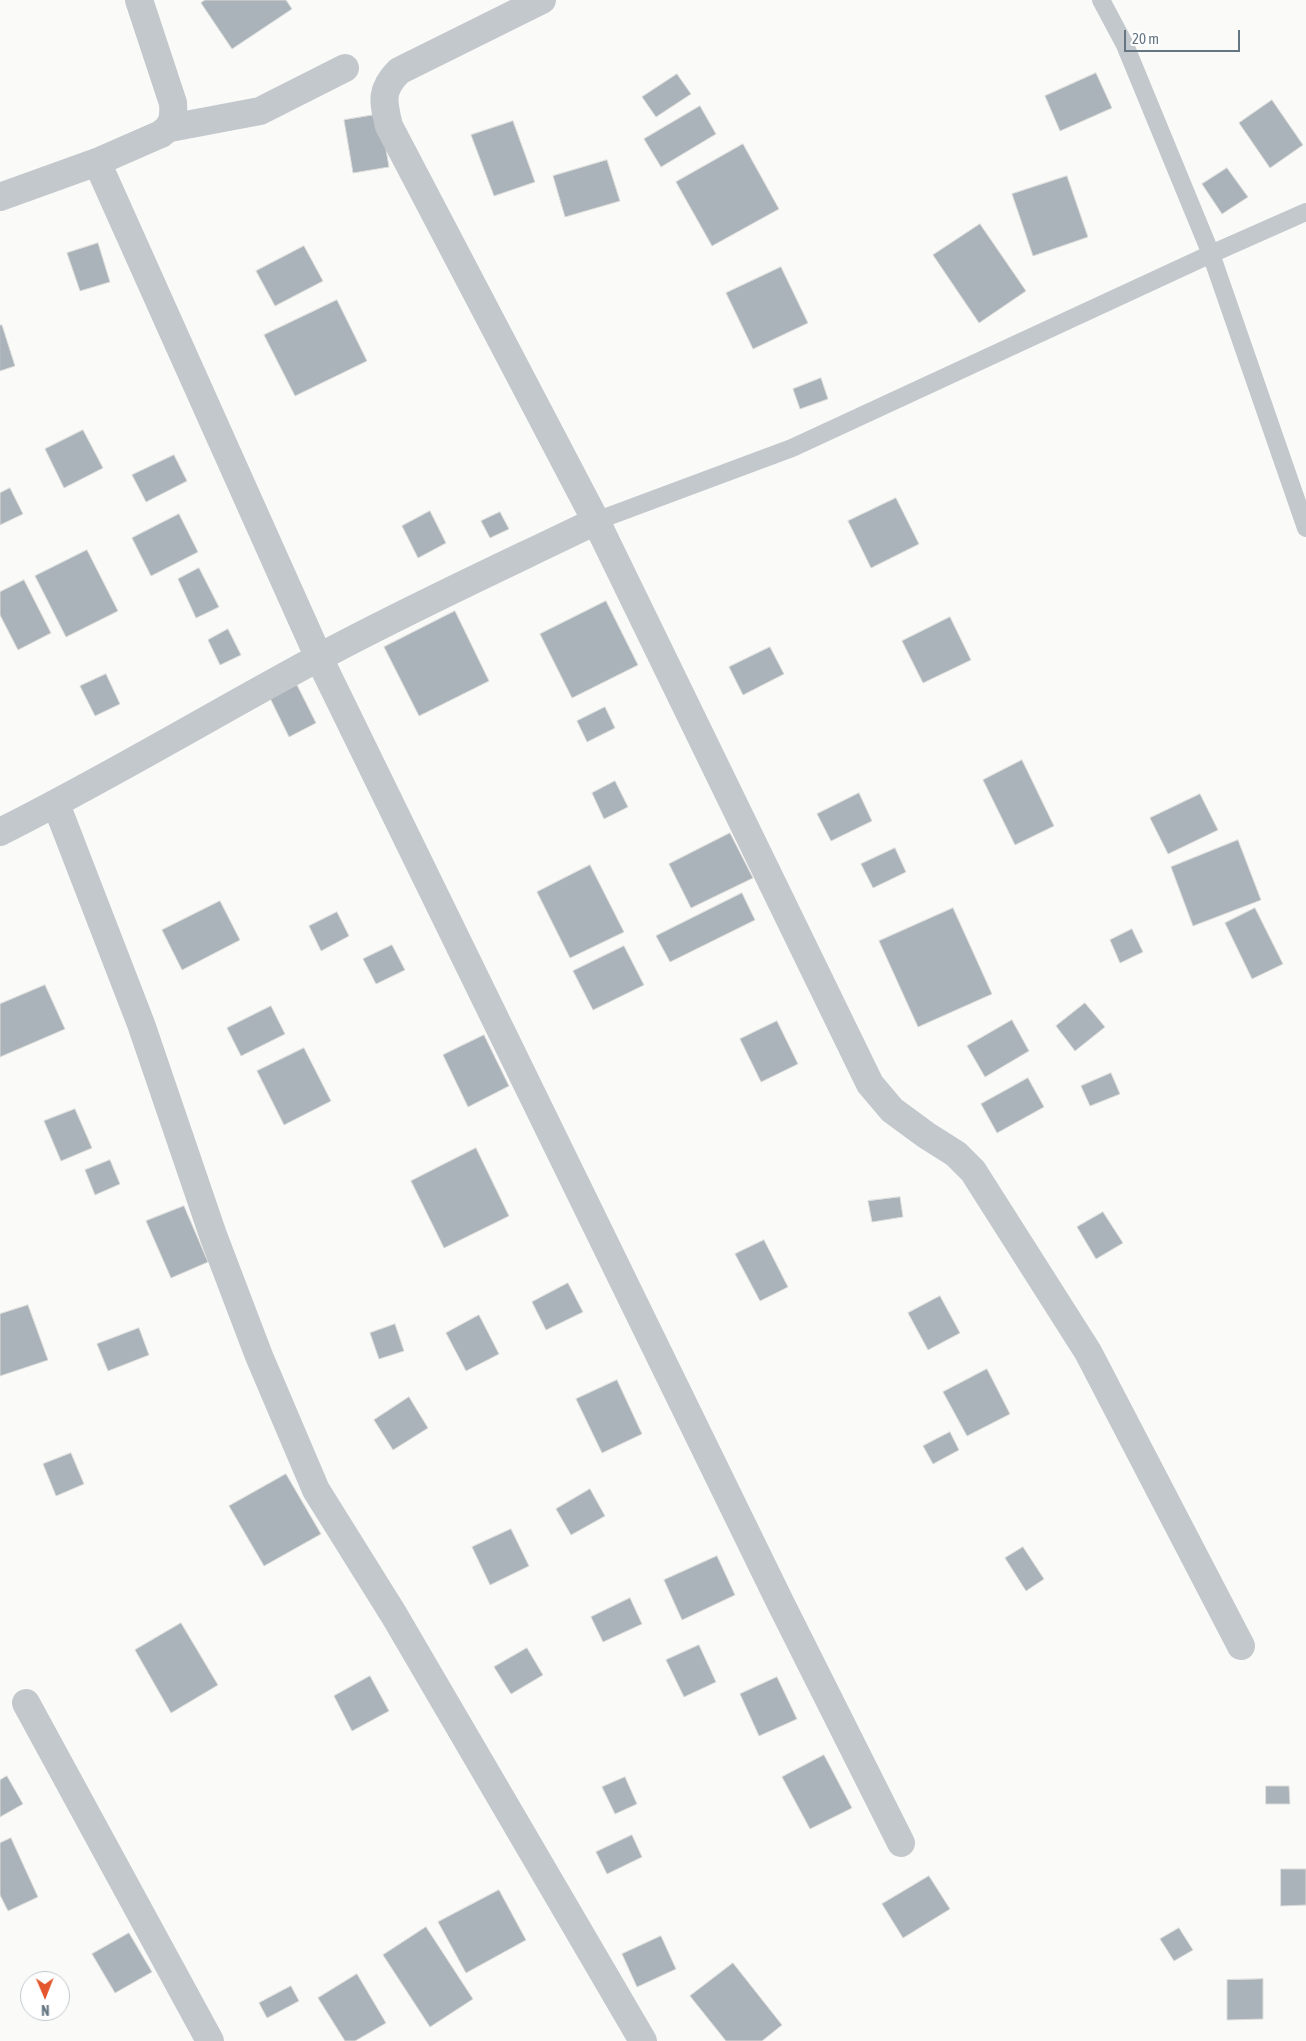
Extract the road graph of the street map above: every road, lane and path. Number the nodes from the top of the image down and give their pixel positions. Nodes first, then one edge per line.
1 (139, 0) edge
2 (1101, 0) edge
3 (535, 1) edge
4 (345, 68) dead end
5 (170, 128) junction
6 (97, 162) junction
7 (0, 197) edge
8 (1306, 212) edge
9 (1211, 254) junction
10 (596, 521) junction
11 (1306, 528) edge
12 (319, 658) junction
13 (56, 804) junction
14 (0, 832) edge
15 (1241, 1646) dead end
16 (26, 1703) dead end
17 (901, 1843) dead end
18 (210, 2041) edge
19 (643, 2041) edge

1 - 5 street
2 - 9 lane
3 - 10 street
4 - 5 street
5 - 6 street
6 - 7 street
6 - 12 street
8 - 9 lane
9 - 10 lane
9 - 11 lane
10 - 12 street
10 - 15 street
12 - 13 street
12 - 17 street
13 - 14 street
13 - 19 street
16 - 18 street

